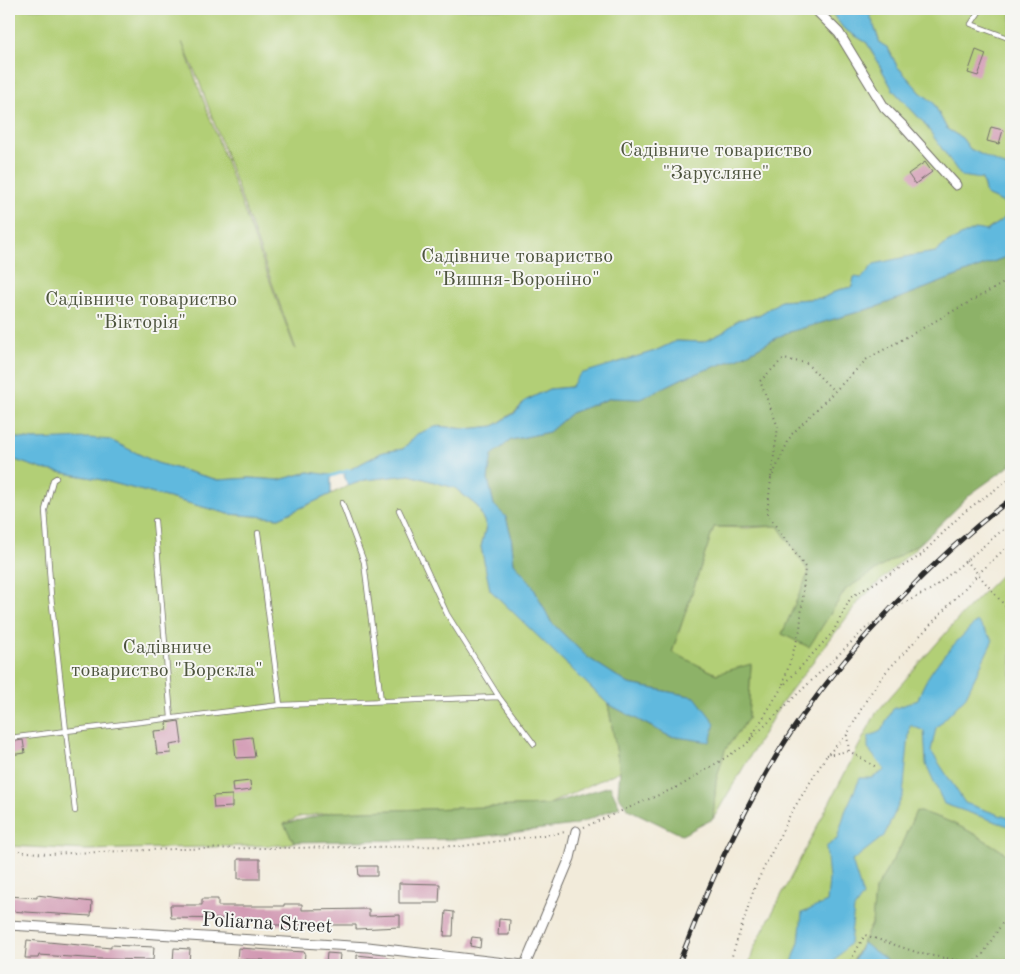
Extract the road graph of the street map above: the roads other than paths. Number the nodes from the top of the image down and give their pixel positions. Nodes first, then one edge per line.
1 (815, 9) edge
2 (982, 9) edge
3 (1011, 39) edge
4 (956, 185) dead end
5 (56, 478) dead end
6 (342, 503) dead end
7 (399, 510) dead end
8 (155, 521) dead end
9 (258, 533) dead end
10 (499, 696) junction
11 (381, 701) junction
12 (280, 705) junction
13 (171, 718) junction
14 (67, 731) junction
15 (9, 738) edge
16 (534, 744) dead end
17 (75, 811) dead end
18 (576, 831) road end
19 (9, 925) edge
20 (524, 965) edge

1 - 4 street
2 - 3 lane
5 - 14 lane
6 - 11 lane
7 - 10 lane
8 - 13 lane
9 - 12 lane
10 - 11 lane
10 - 16 lane
11 - 12 lane
12 - 13 lane
13 - 14 lane
14 - 15 lane
14 - 17 lane
18 - 20 street
19 - 20 street, Poliarna Street

